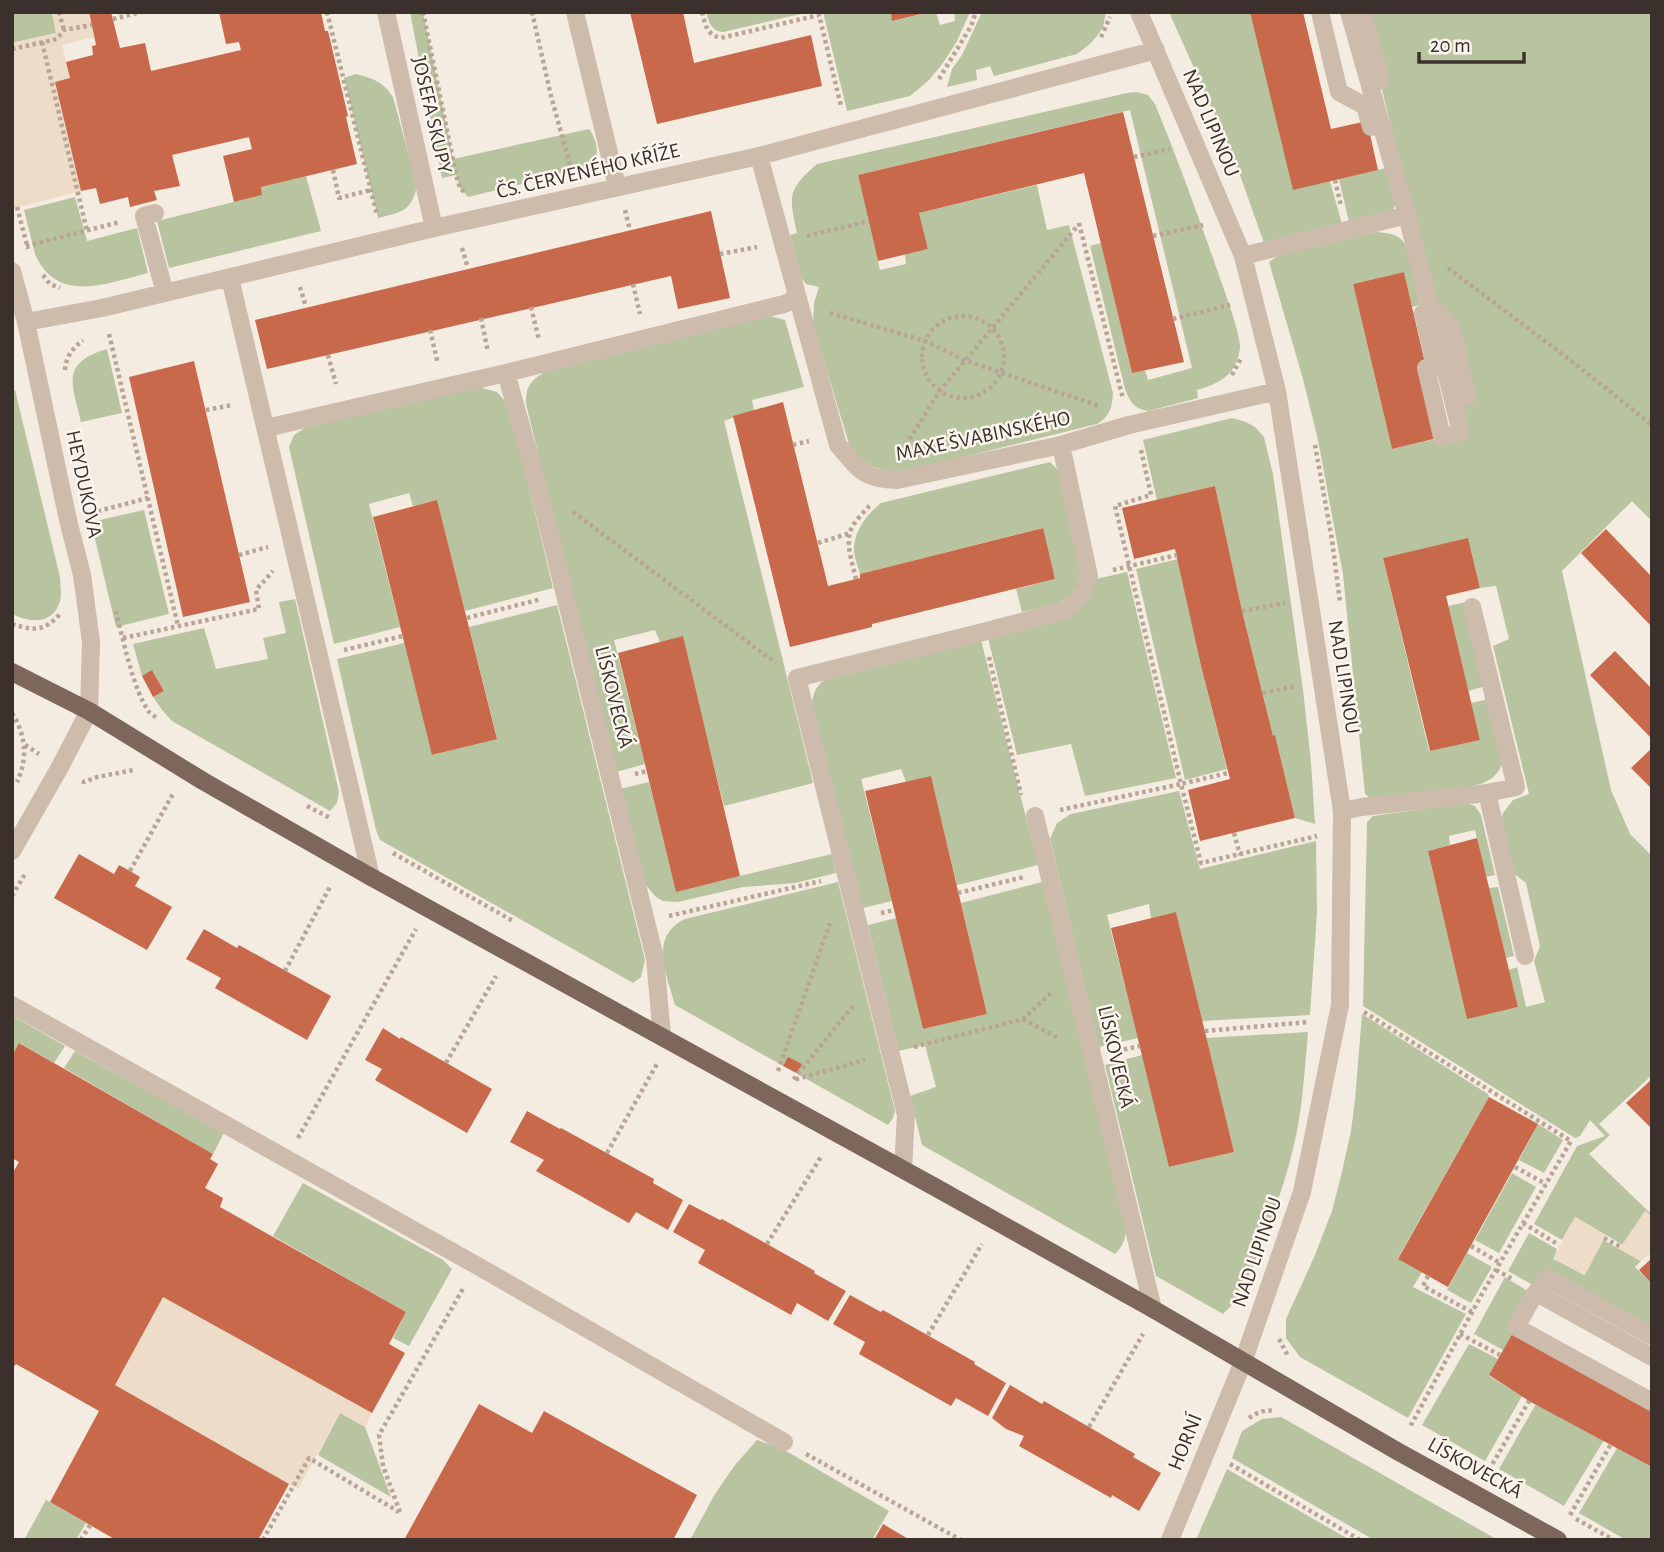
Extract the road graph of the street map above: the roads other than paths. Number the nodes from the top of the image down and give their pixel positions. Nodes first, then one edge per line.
1 (386, 12) edge
2 (575, 12) edge
3 (1139, 12) edge
4 (1320, 12) edge
5 (1349, 12) edge
6 (1363, 12) edge
7 (1156, 50) junction
8 (1389, 151) junction
9 (759, 156) junction
10 (620, 195) junction
11 (149, 214) road end
12 (1407, 215) junction
13 (434, 228) junction
14 (1243, 256) junction
15 (12, 271) edge
16 (230, 278) junction
17 (165, 293) junction
18 (798, 298) junction
19 (1432, 312) junction
20 (26, 322) junction
21 (506, 373) junction
22 (1277, 391) junction
23 (265, 428) junction
24 (1061, 445) junction
25 (1472, 607) dead end
26 (12, 672) edge
27 (89, 711) junction
28 (1487, 793) junction
29 (1030, 810) road end
30 (1342, 811) junction
31 (12, 850) edge
32 (371, 877) junction
33 (1525, 956) dead end
34 (12, 1005) edge
35 (662, 1036) junction
36 (903, 1170) junction
37 (1542, 1296) dead end
38 (1153, 1309) junction
39 (1652, 1336) edge
40 (1652, 1357) edge
41 (1243, 1363) junction
42 (1652, 1402) edge
43 (784, 1442) road end
44 (1170, 1540) edge
45 (1558, 1540) edge

1 - 13 street, JOSEFA SKUPY
2 - 10 street
3 - 7 street, NAD LIPINOU
4 - 8 street
5 - 8 street
6 - 8 street
7 - 9 street, ČS. ČERVENÉHO KŘÍŽE
7 - 14 street, NAD LIPINOU
8 - 12 street
9 - 10 street, ČS. ČERVENÉHO KŘÍŽE
9 - 18 street, MAXE ŠVABINSKÉHO
10 - 13 street, ČS. ČERVENÉHO KŘÍŽE
11 - 17 street
12 - 14 street
12 - 19 street
13 - 16 street, ČS. ČERVENÉHO KŘÍŽE
14 - 22 street, NAD LIPINOU
15 - 20 street, HEYDUKOVA
16 - 17 street, ČS. ČERVENÉHO KŘÍŽE
16 - 23 street
17 - 20 street, ČS. ČERVENÉHO KŘÍŽE
18 - 21 street
18 - 24 street, MAXE ŠVABINSKÉHO
19 - 19 street
20 - 27 street, HEYDUKOVA
21 - 23 street
21 - 35 street, LÍSKOVECKÁ
22 - 24 street, MAXE ŠVABINSKÉHO
22 - 30 street, NAD LIPINOU
23 - 32 street
24 - 36 street
25 - 28 street
26 - 27 main road, LÍSKOVECKÁ
27 - 31 street
27 - 32 main road, LÍSKOVECKÁ
28 - 30 street
28 - 33 street
29 - 38 street, LÍSKOVECKÁ
30 - 41 street, NAD LIPINOU
32 - 35 main road, LÍSKOVECKÁ
34 - 43 street
35 - 36 main road, LÍSKOVECKÁ
36 - 38 main road, LÍSKOVECKÁ
37 - 40 street
38 - 41 main road, LÍSKOVECKÁ
39 - 42 street
41 - 44 street, HORNÍ
41 - 45 main road, LÍSKOVECKÁ

